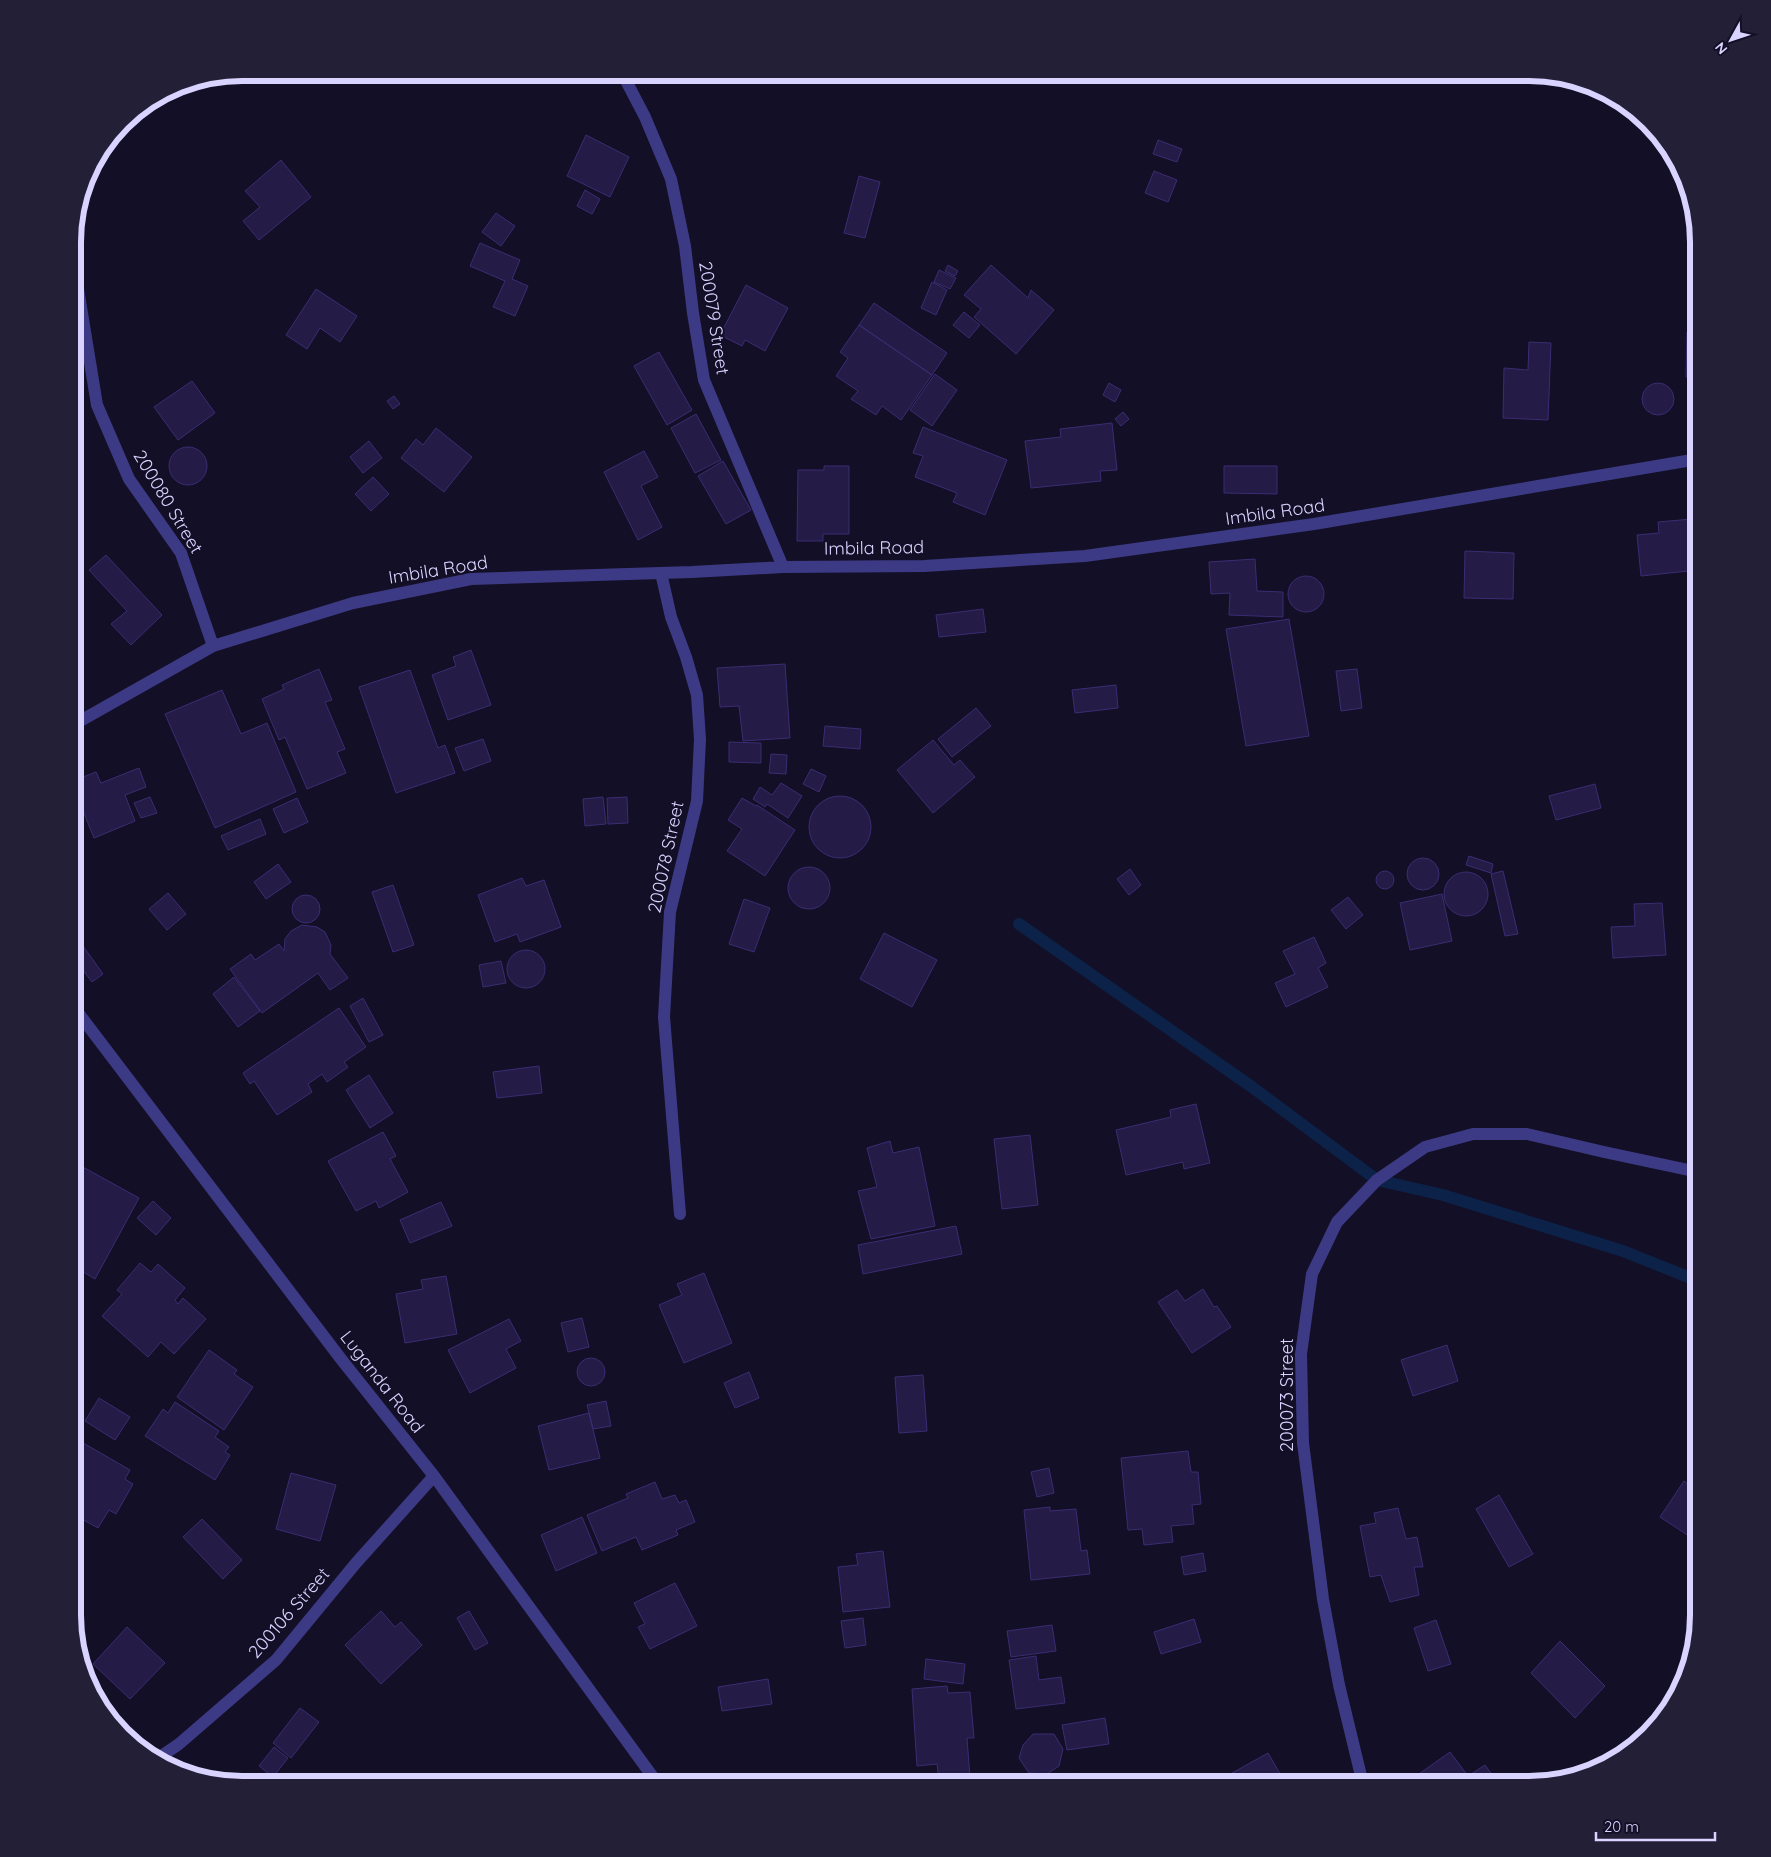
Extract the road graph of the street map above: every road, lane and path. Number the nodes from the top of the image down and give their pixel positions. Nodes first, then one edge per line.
1 (627, 82) edge
2 (82, 311) edge
3 (1690, 460) edge
4 (783, 567) junction
5 (661, 573) junction
6 (213, 646) junction
7 (82, 720) edge
8 (81, 1017) edge
9 (1690, 1170) edge
10 (680, 1214) dead end
11 (434, 1476) junction
12 (163, 1755) edge
13 (652, 1776) edge
14 (1362, 1776) edge

1 - 4 street, 200079 Street
2 - 6 street, 200080 Street
3 - 4 street, Imbila Road
4 - 5 street, Imbila Road
5 - 6 street, Imbila Road
5 - 10 street, 200078 Street
6 - 7 street, Imbila Road
8 - 11 street, Luganda Road
9 - 14 street, 200073 Street
11 - 12 street, 200106 Street
11 - 13 street, Luganda Road

